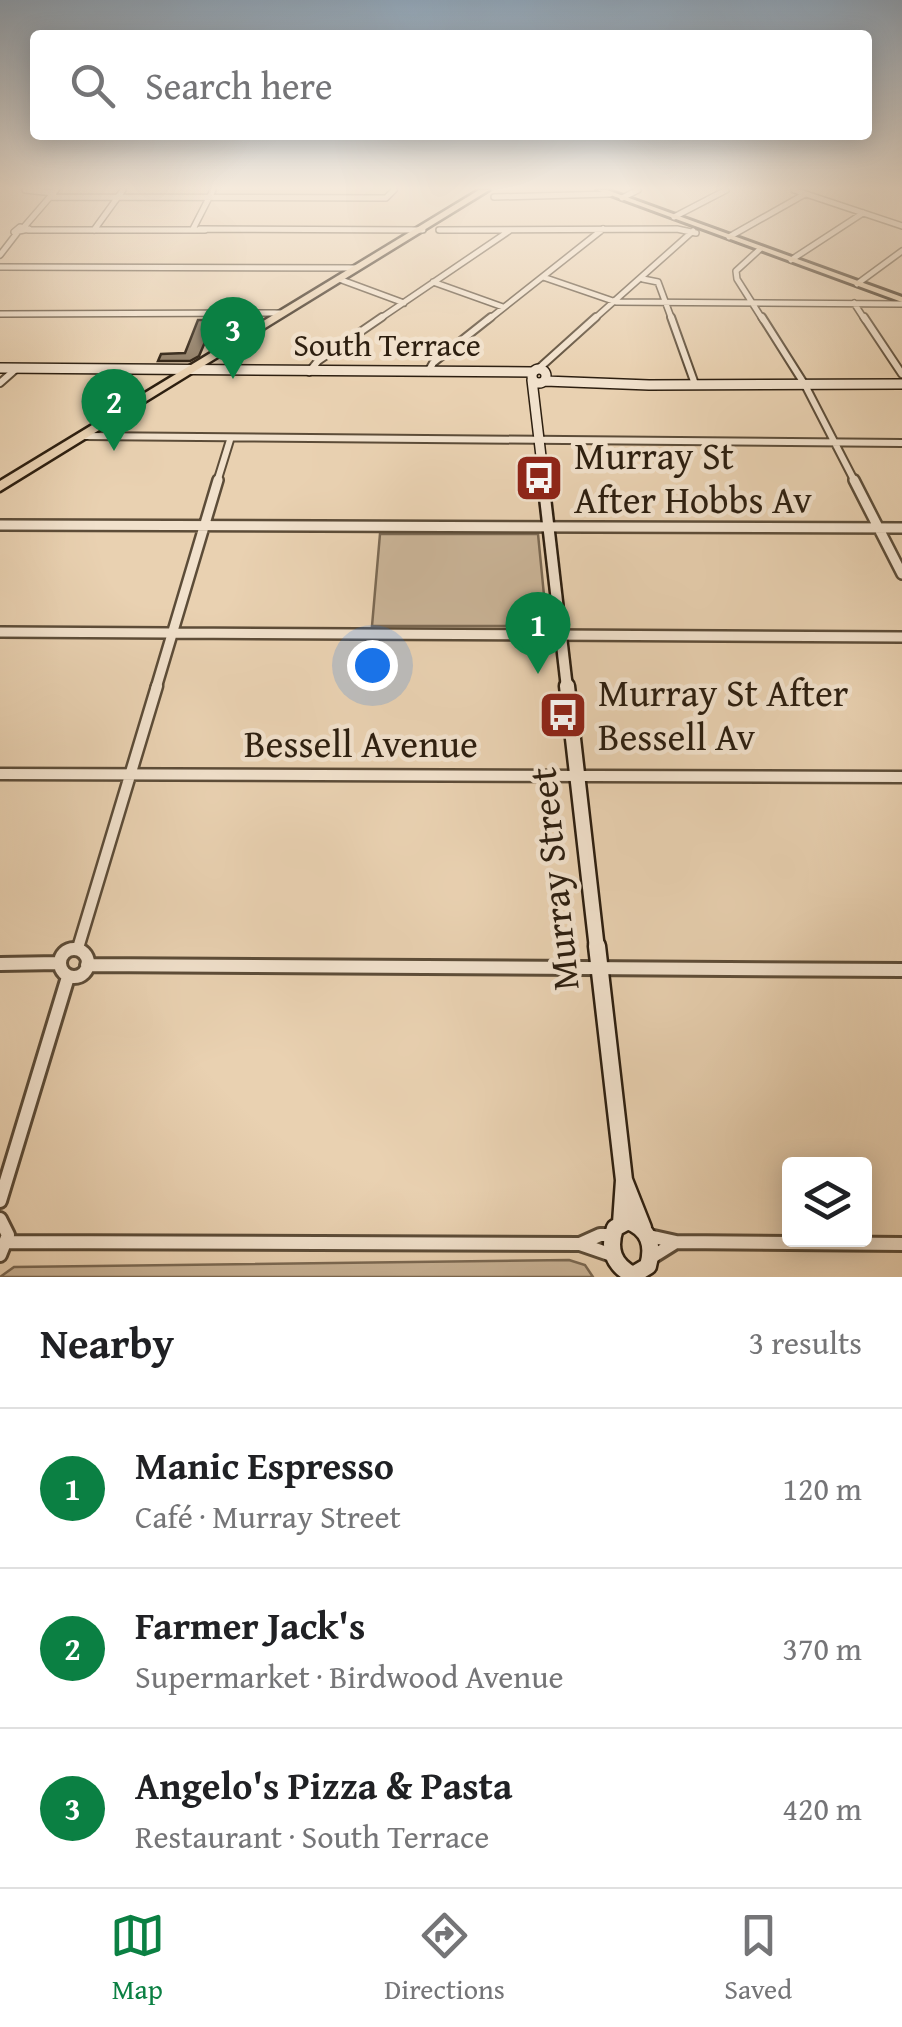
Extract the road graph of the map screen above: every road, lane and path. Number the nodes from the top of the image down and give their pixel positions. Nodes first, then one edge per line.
1 (760, 249) edge
2 (387, 250) edge
3 (483, 250) edge
4 (578, 250) edge
5 (676, 250) edge
6 (762, 250) edge
7 (808, 250) edge
8 (902, 251) edge
9 (792, 260) junction
10 (0, 267) edge
11 (354, 270) junction
12 (543, 277) junction
13 (643, 279) junction
14 (338, 280) junction
15 (434, 282) junction
16 (857, 284) junction
17 (314, 294) junction
18 (901, 301) edge
19 (616, 302) junction
20 (404, 303) junction
21 (668, 303) junction
22 (752, 303) junction
23 (854, 303) junction
24 (888, 304) joint
25 (503, 307) junction
26 (0, 314) edge
27 (276, 315) junction
28 (325, 358) joint
29 (434, 369) junction
30 (192, 371) junction
31 (315, 371) junction
32 (5, 373) edge
33 (902, 374) edge
34 (540, 377) junction
35 (694, 383) junction
36 (805, 384) junction
37 (902, 384) edge
38 (84, 436) junction
39 (230, 440) junction
40 (540, 441) junction
41 (836, 442) junction
42 (902, 443) edge
43 (0, 487) edge
44 (0, 525) edge
45 (208, 526) junction
46 (550, 527) junction
47 (878, 527) junction
48 (902, 528) edge
49 (902, 574) edge
50 (0, 632) edge
51 (173, 632) junction
52 (562, 635) junction
53 (902, 637) edge
54 (0, 774) edge
55 (130, 774) junction
56 (578, 775) junction
57 (902, 777) edge
58 (78, 948) junction
59 (60, 963) junction
60 (0, 964) edge
61 (87, 965) junction
62 (599, 968) junction
63 (902, 970) edge
64 (68, 978) junction
65 (624, 1180) junction
66 (0, 1201) edge
67 (0, 1219) edge
68 (646, 1232) junction
69 (676, 1242) junction
70 (902, 1244) edge
71 (4, 1249) edge
72 (629, 1259) edge

1 - 22 street
2 - 11 highway
3 - 15 street
4 - 12 street
5 - 13 street
6 - 9 main road
7 - 9 street
8 - 16 street
9 - 16 main road
10 - 11 street
11 - 14 highway
12 - 19 street
12 - 25 street
13 - 19 street
13 - 21 street
14 - 17 highway
14 - 20 street
15 - 20 street
15 - 25 street
16 - 18 main road
17 - 27 highway
17 - 30 highway
18 - 24 street
19 - 21 street
19 - 34 street
20 - 28 street
21 - 22 street
21 - 35 street
22 - 23 street
22 - 36 street
23 - 24 street
23 - 33 street
25 - 29 street
26 - 27 street
27 - 30 highway
28 - 31 street
29 - 31 main road, South Terrace
29 - 34 main road, South Terrace
30 - 31 main road, South Terrace
30 - 32 main road, South Terrace
30 - 38 highway
34 - 35 main road, South Terrace
34 - 40 main road, Murray Street
35 - 36 main road, South Terrace
36 - 37 main road, South Terrace
36 - 41 street
38 - 39 street
38 - 43 highway
39 - 40 street
39 - 45 street
40 - 41 street
40 - 46 main road, Murray Street
41 - 42 street
41 - 47 street
44 - 45 street
45 - 46 street
45 - 51 street
46 - 47 street
46 - 52 main road, Murray Street
47 - 48 street
47 - 49 street
50 - 51 street
51 - 52 street
51 - 55 street
52 - 53 street
52 - 56 main road, Murray Street
54 - 55 street, Bessell Avenue
55 - 56 street, Bessell Avenue
55 - 58 street
56 - 57 street, Bessell Avenue
56 - 62 main road, Murray Street
58 - 59 street
58 - 61 street
59 - 60 street
59 - 64 street
61 - 62 street
61 - 64 street
62 - 63 street
62 - 65 main road, Murray Street
64 - 66 street
65 - 68 main road, Murray Street
65 - 72 main road, Murray Street
67 - 71 street
68 - 69 street
68 - 72 main road, Murray Street
68 - 72 main road
69 - 70 street
69 - 72 street
71 - 72 street

